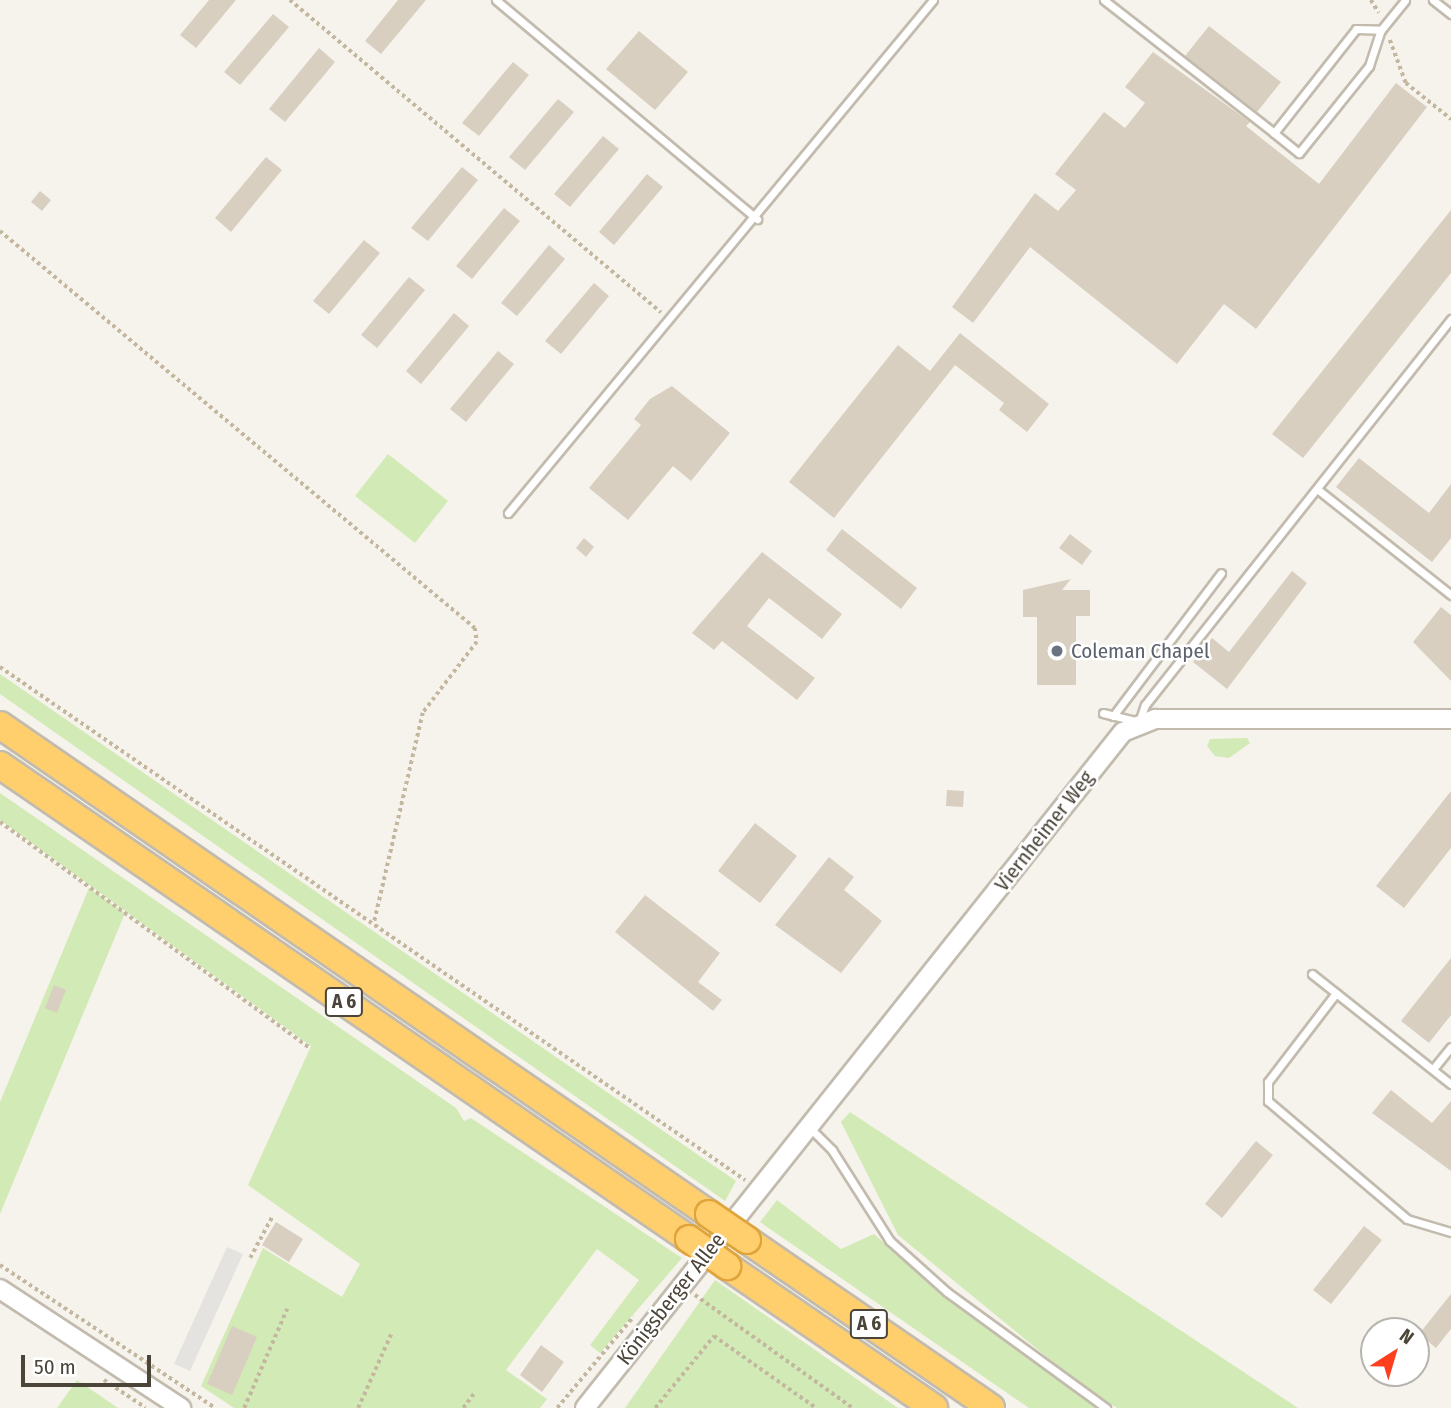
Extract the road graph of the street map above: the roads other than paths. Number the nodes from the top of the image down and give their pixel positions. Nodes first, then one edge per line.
1 (496, 0) edge
2 (933, 0) edge
3 (1104, 0) edge
4 (1405, 0) edge
5 (1433, 0) edge
6 (1451, 14) edge
7 (1383, 27) junction
8 (1274, 133) junction
9 (757, 219) junction
10 (1451, 319) edge
11 (1317, 489) junction
12 (508, 513) dead end
13 (1221, 573) dead end
14 (1451, 594) edge
15 (1103, 713) dead end
16 (1113, 716) junction
17 (1451, 719) edge
18 (1139, 722) junction
19 (0, 725) edge
20 (0, 765) edge
21 (1311, 974) dead end
22 (1336, 993) junction
23 (1451, 1047) edge
24 (1433, 1069) junction
25 (1451, 1084) edge
26 (809, 1127) junction
27 (758, 1189) joint
28 (1451, 1232) edge
29 (0, 1289) edge
30 (181, 1408) edge
31 (585, 1408) edge
32 (934, 1408) edge
33 (991, 1408) edge
34 (1106, 1408) edge

1 - 9 lane
2 - 9 lane
3 - 8 lane
4 - 7 lane
5 - 6 lane
7 - 8 lane
7 - 8 lane
9 - 12 lane
10 - 11 lane
11 - 14 lane
11 - 18 lane
13 - 16 lane
15 - 16 lane
16 - 18 lane
17 - 18 street
18 - 26 street, Viernheimer Weg
19 - 33 highway, A 6, bridge
20 - 32 highway, A 6, bridge
21 - 22 lane
22 - 24 lane
22 - 28 lane
23 - 24 lane
24 - 25 lane
26 - 27 street, Viernheimer Weg
26 - 34 lane
27 - 31 street, Königsberger Allee
29 - 30 street

